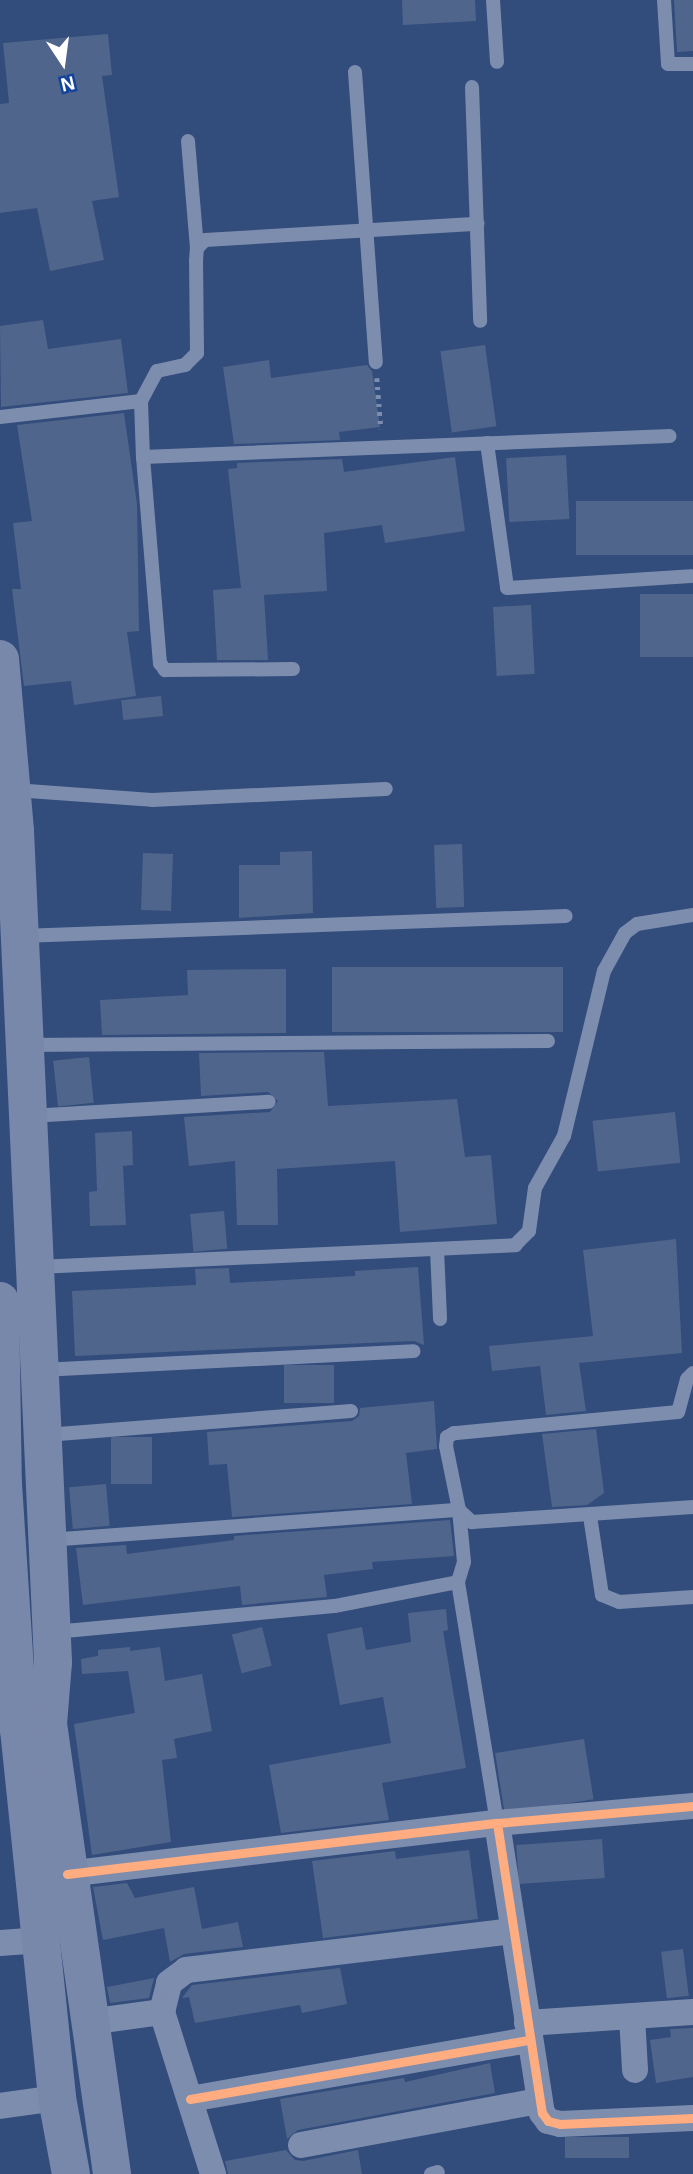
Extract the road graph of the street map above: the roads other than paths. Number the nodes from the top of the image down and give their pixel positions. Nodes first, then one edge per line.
1 (493, 0) edge
2 (664, 0) edge
3 (497, 62) dead end
4 (693, 64) edge
5 (355, 72) dead end
6 (471, 87) dead end
7 (188, 141) dead end
8 (478, 224) junction
9 (367, 229) junction
10 (197, 248) junction
11 (480, 321) dead end
12 (376, 362) road end
13 (141, 401) junction
14 (0, 417) edge
15 (670, 436) dead end
16 (487, 443) junction
17 (143, 457) junction
18 (691, 576) dead end
19 (293, 669) dead end
20 (1, 683) edge
21 (386, 789) dead end
22 (11, 790) junction
23 (693, 915) edge
24 (566, 916) dead end
25 (19, 937) junction
26 (548, 1041) dead end
27 (23, 1045) junction
28 (269, 1102) dead end
29 (27, 1116) junction
30 (438, 1249) junction
31 (33, 1267) junction
32 (0, 1301) edge
33 (440, 1319) dead end
34 (1, 1347) edge
35 (414, 1351) dead end
36 (38, 1370) junction
37 (693, 1373) edge
38 (351, 1411) dead end
39 (41, 1435) junction
40 (693, 1507) edge
41 (459, 1510) junction
42 (590, 1516) junction
43 (46, 1541) junction
44 (458, 1582) junction
45 (693, 1597) edge
46 (51, 1633) junction
47 (23, 1728) edge
48 (693, 1806) edge
49 (497, 1823) junction
50 (67, 1874) junction
51 (513, 1931) junction
52 (42, 1940) junction
53 (0, 1943) edge
54 (162, 2011) junction
55 (693, 2012) edge
56 (632, 2016) junction
57 (89, 2022) junction
58 (528, 2032) junction
59 (635, 2070) dead end
60 (57, 2098) junction
61 (190, 2099) junction
62 (539, 2101) junction
63 (0, 2106) edge
64 (693, 2118) edge
65 (301, 2146) dead end
66 (71, 2174) edge
67 (112, 2174) edge
68 (213, 2174) edge

1 - 3 lane
2 - 4 lane
5 - 9 lane
6 - 8 lane
7 - 10 lane
8 - 9 lane
8 - 11 lane
9 - 10 lane
9 - 12 lane
10 - 13 lane
13 - 14 lane
13 - 17 lane
15 - 16 lane
16 - 17 lane
16 - 18 lane
17 - 19 lane
20 - 22 main road
21 - 22 lane
22 - 25 main road
23 - 30 lane
24 - 25 lane
25 - 27 main road
26 - 27 lane
27 - 29 main road
28 - 29 lane
29 - 31 main road
30 - 31 lane
30 - 33 lane
31 - 36 main road
32 - 34 main road
34 - 47 main road
35 - 36 lane
36 - 39 main road
37 - 41 lane
38 - 39 lane
39 - 43 main road
40 - 42 lane
41 - 42 lane
41 - 43 lane
41 - 44 lane
42 - 45 lane
43 - 46 main road
44 - 46 lane
44 - 49 lane
46 - 47 main road
47 - 50 main road
47 - 52 main road
48 - 49 street
49 - 50 street
49 - 51 street
50 - 57 main road
51 - 54 street
51 - 58 street
52 - 53 street
52 - 60 main road
54 - 57 street
54 - 61 street
55 - 56 street
56 - 58 street
56 - 59 street
57 - 67 main road
58 - 61 street
58 - 62 street
60 - 63 street
60 - 66 main road
61 - 68 street
62 - 64 street
62 - 65 street

